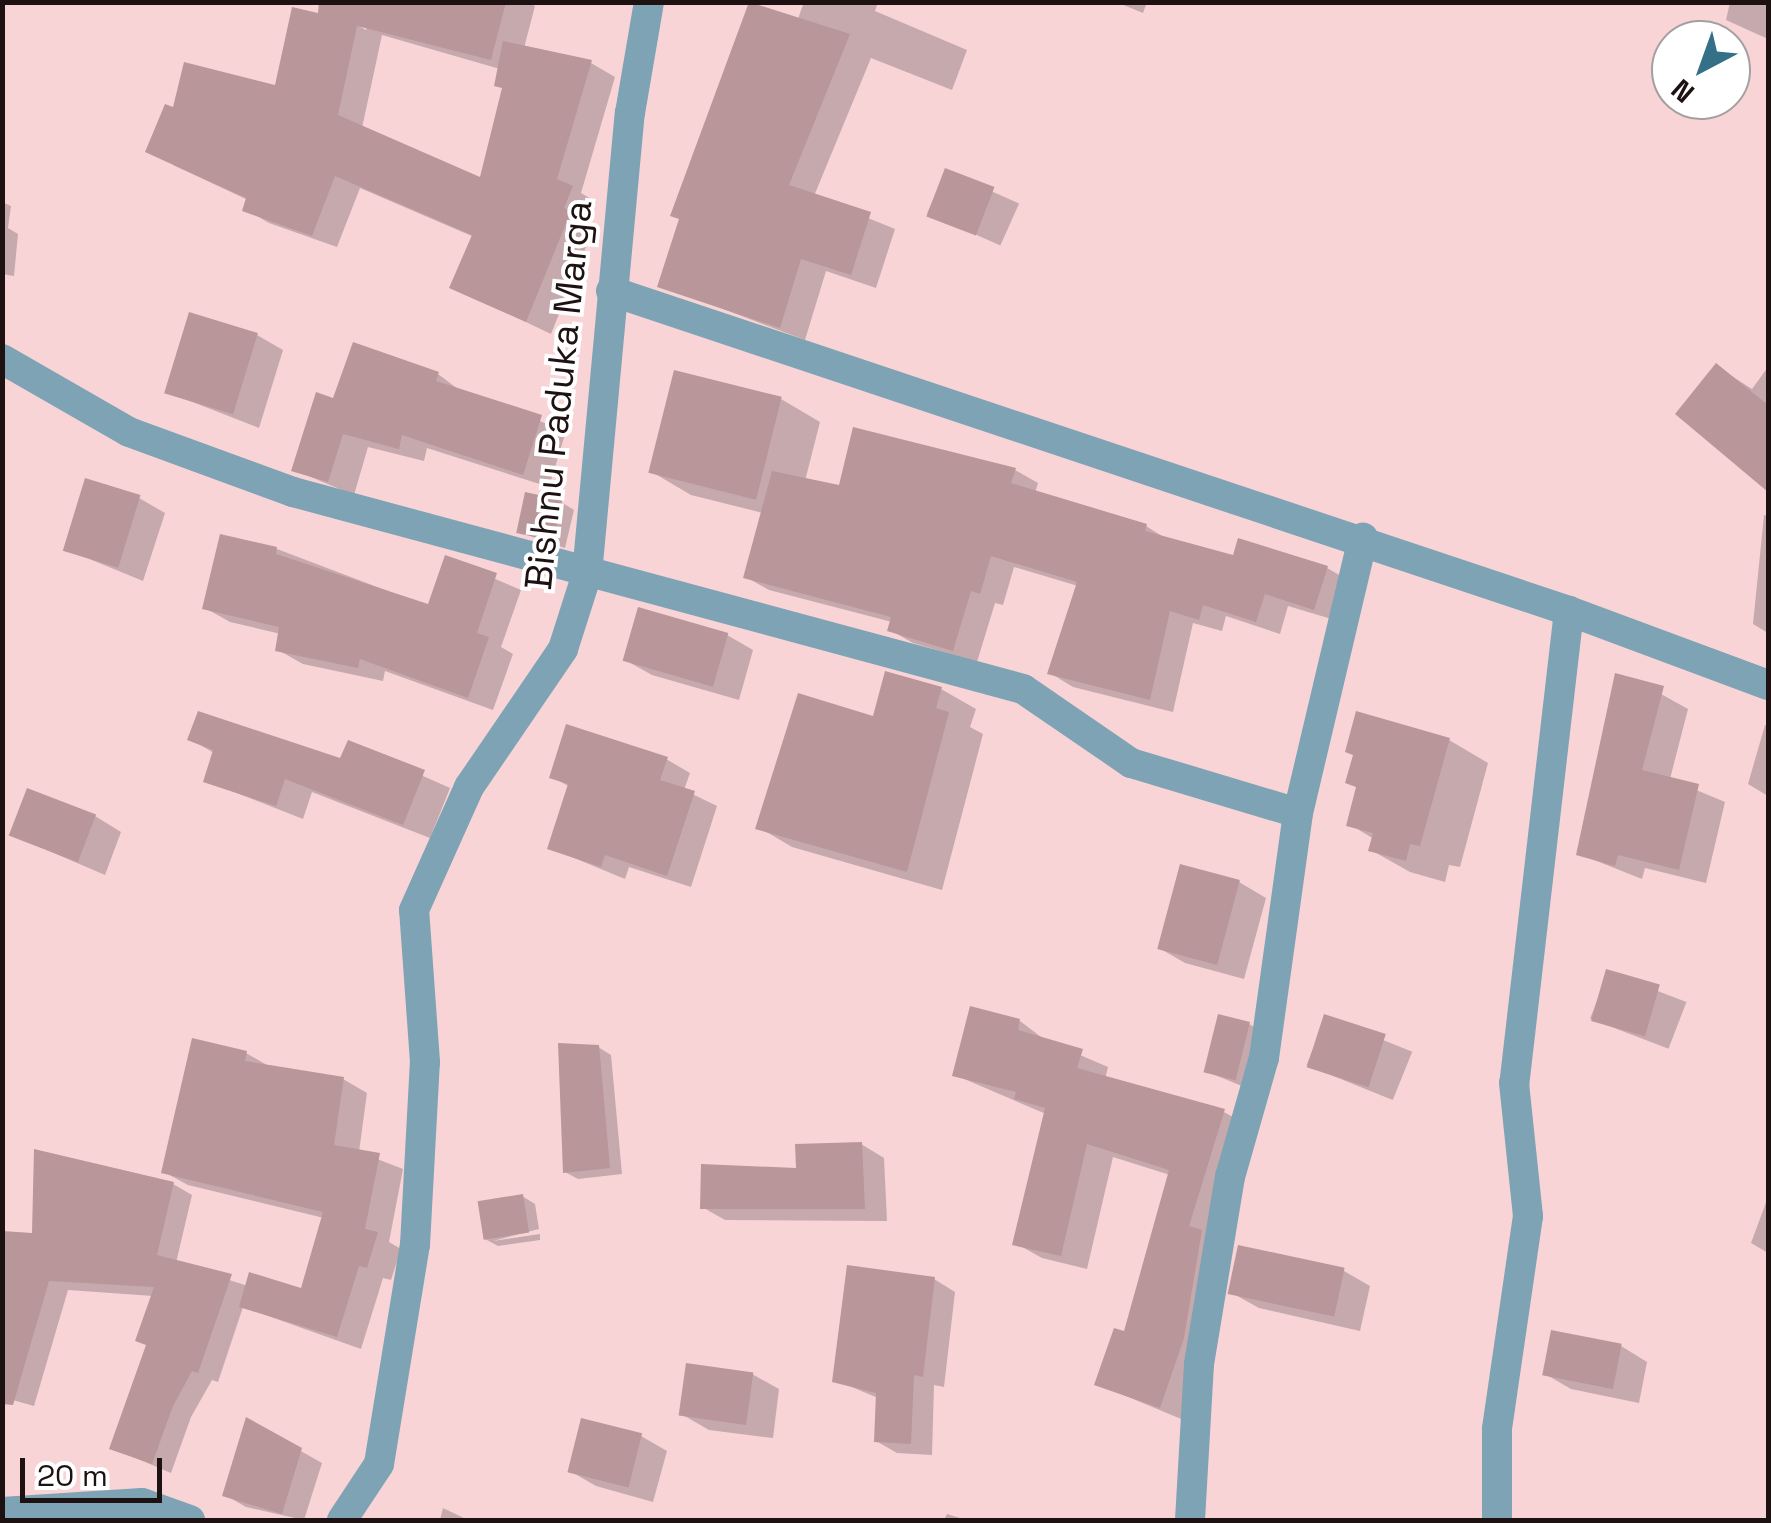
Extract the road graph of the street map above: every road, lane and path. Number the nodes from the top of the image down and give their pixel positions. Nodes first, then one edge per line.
1 (649, 2) edge
2 (611, 291) junction
3 (2, 359) edge
4 (1364, 538) junction
5 (587, 574) junction
6 (1569, 611) junction
7 (1768, 685) edge
8 (1298, 814) junction
9 (2, 1512) edge
10 (190, 1520) edge
11 (344, 1520) edge
12 (1190, 1520) edge
13 (1497, 1520) edge

1 - 2 street, Bishnu Paduka Marga
2 - 4 street
2 - 5 street, Bishnu Paduka Marga
3 - 5 street
4 - 6 street
4 - 8 street
5 - 8 street
5 - 11 street, Bishnu Paduka Marga
6 - 7 street
6 - 13 street
8 - 12 street
9 - 10 street

